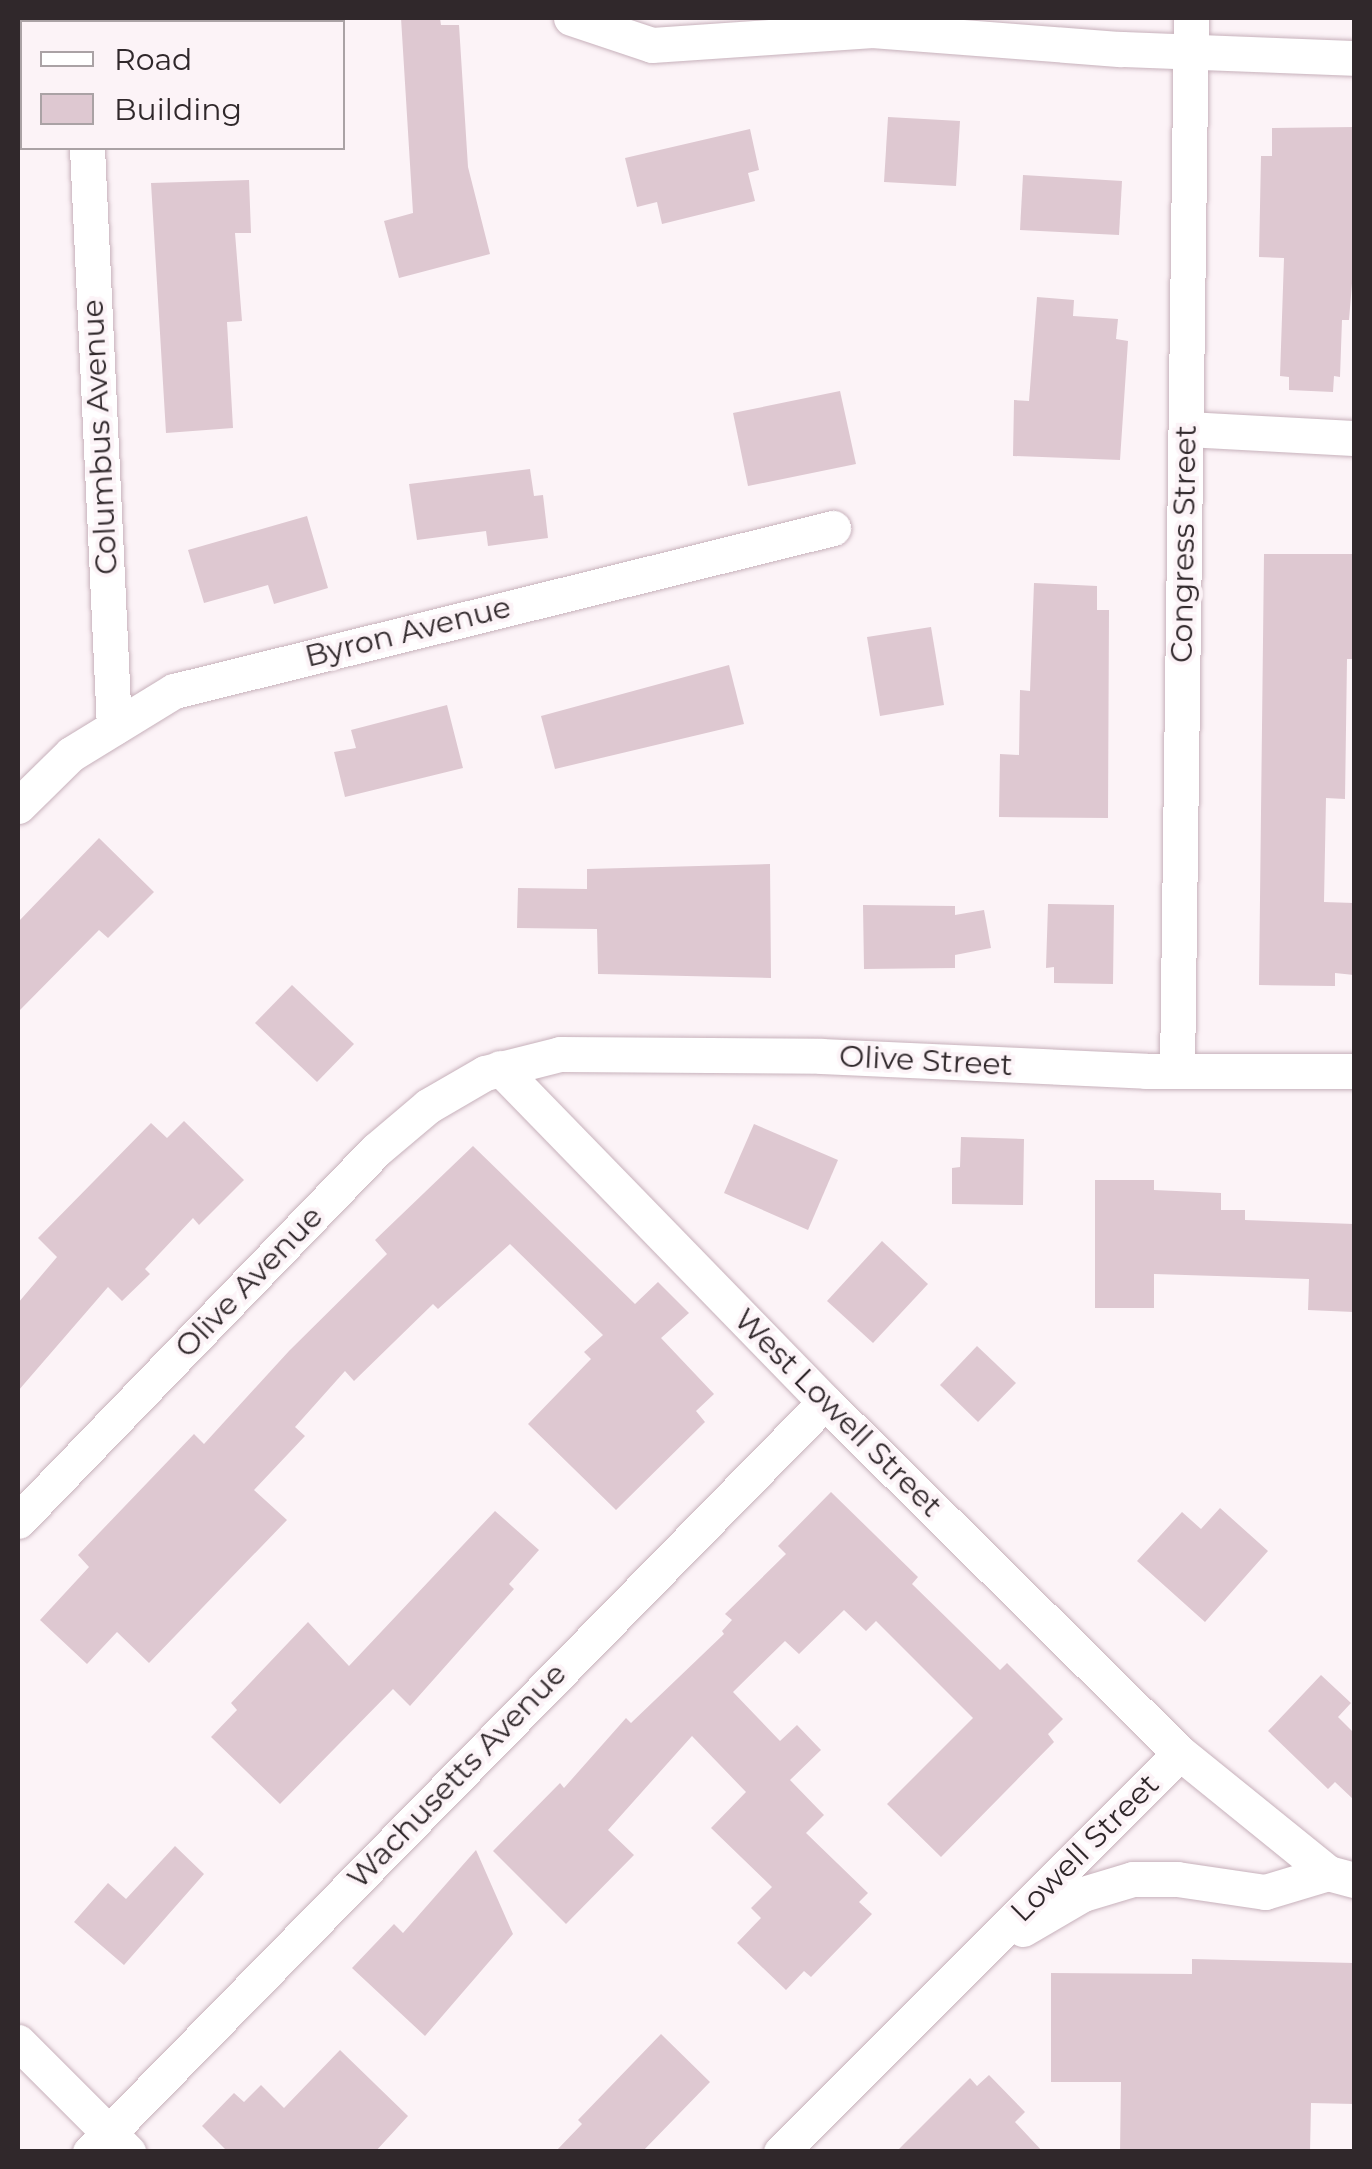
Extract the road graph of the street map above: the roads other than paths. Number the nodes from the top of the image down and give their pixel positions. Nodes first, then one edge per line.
1 (571, 18) edge
2 (1192, 34) edge
3 (1354, 58) edge
4 (87, 150) edge
5 (1186, 429) junction
6 (1354, 438) edge
7 (833, 528) dead end
8 (114, 726) junction
9 (18, 806) edge
10 (500, 1068) junction
11 (1177, 1071) junction
12 (1354, 1071) edge
13 (826, 1402) junction
14 (18, 1521) edge
15 (1180, 1752) junction
16 (1341, 1876) edge
17 (982, 1951) junction
18 (18, 2042) edge
19 (109, 2145) edge
20 (781, 2152) edge

1 - 2 street
2 - 3 street
2 - 5 street, Congress Street
4 - 8 street, Columbus Avenue
5 - 6 street
5 - 11 street, Congress Street
7 - 8 street, Byron Avenue
8 - 9 street, Byron Avenue
10 - 11 street, Olive Street
10 - 13 street, West Lowell Street
10 - 14 street, Olive Avenue
11 - 12 street, Olive Street
13 - 15 street, West Lowell Street
13 - 19 street, Wachusetts Avenue
15 - 16 street, Lowell Street
15 - 17 street, Lowell Street
16 - 17 street, Lowell Street
17 - 20 street, Lowell Street
18 - 19 street

